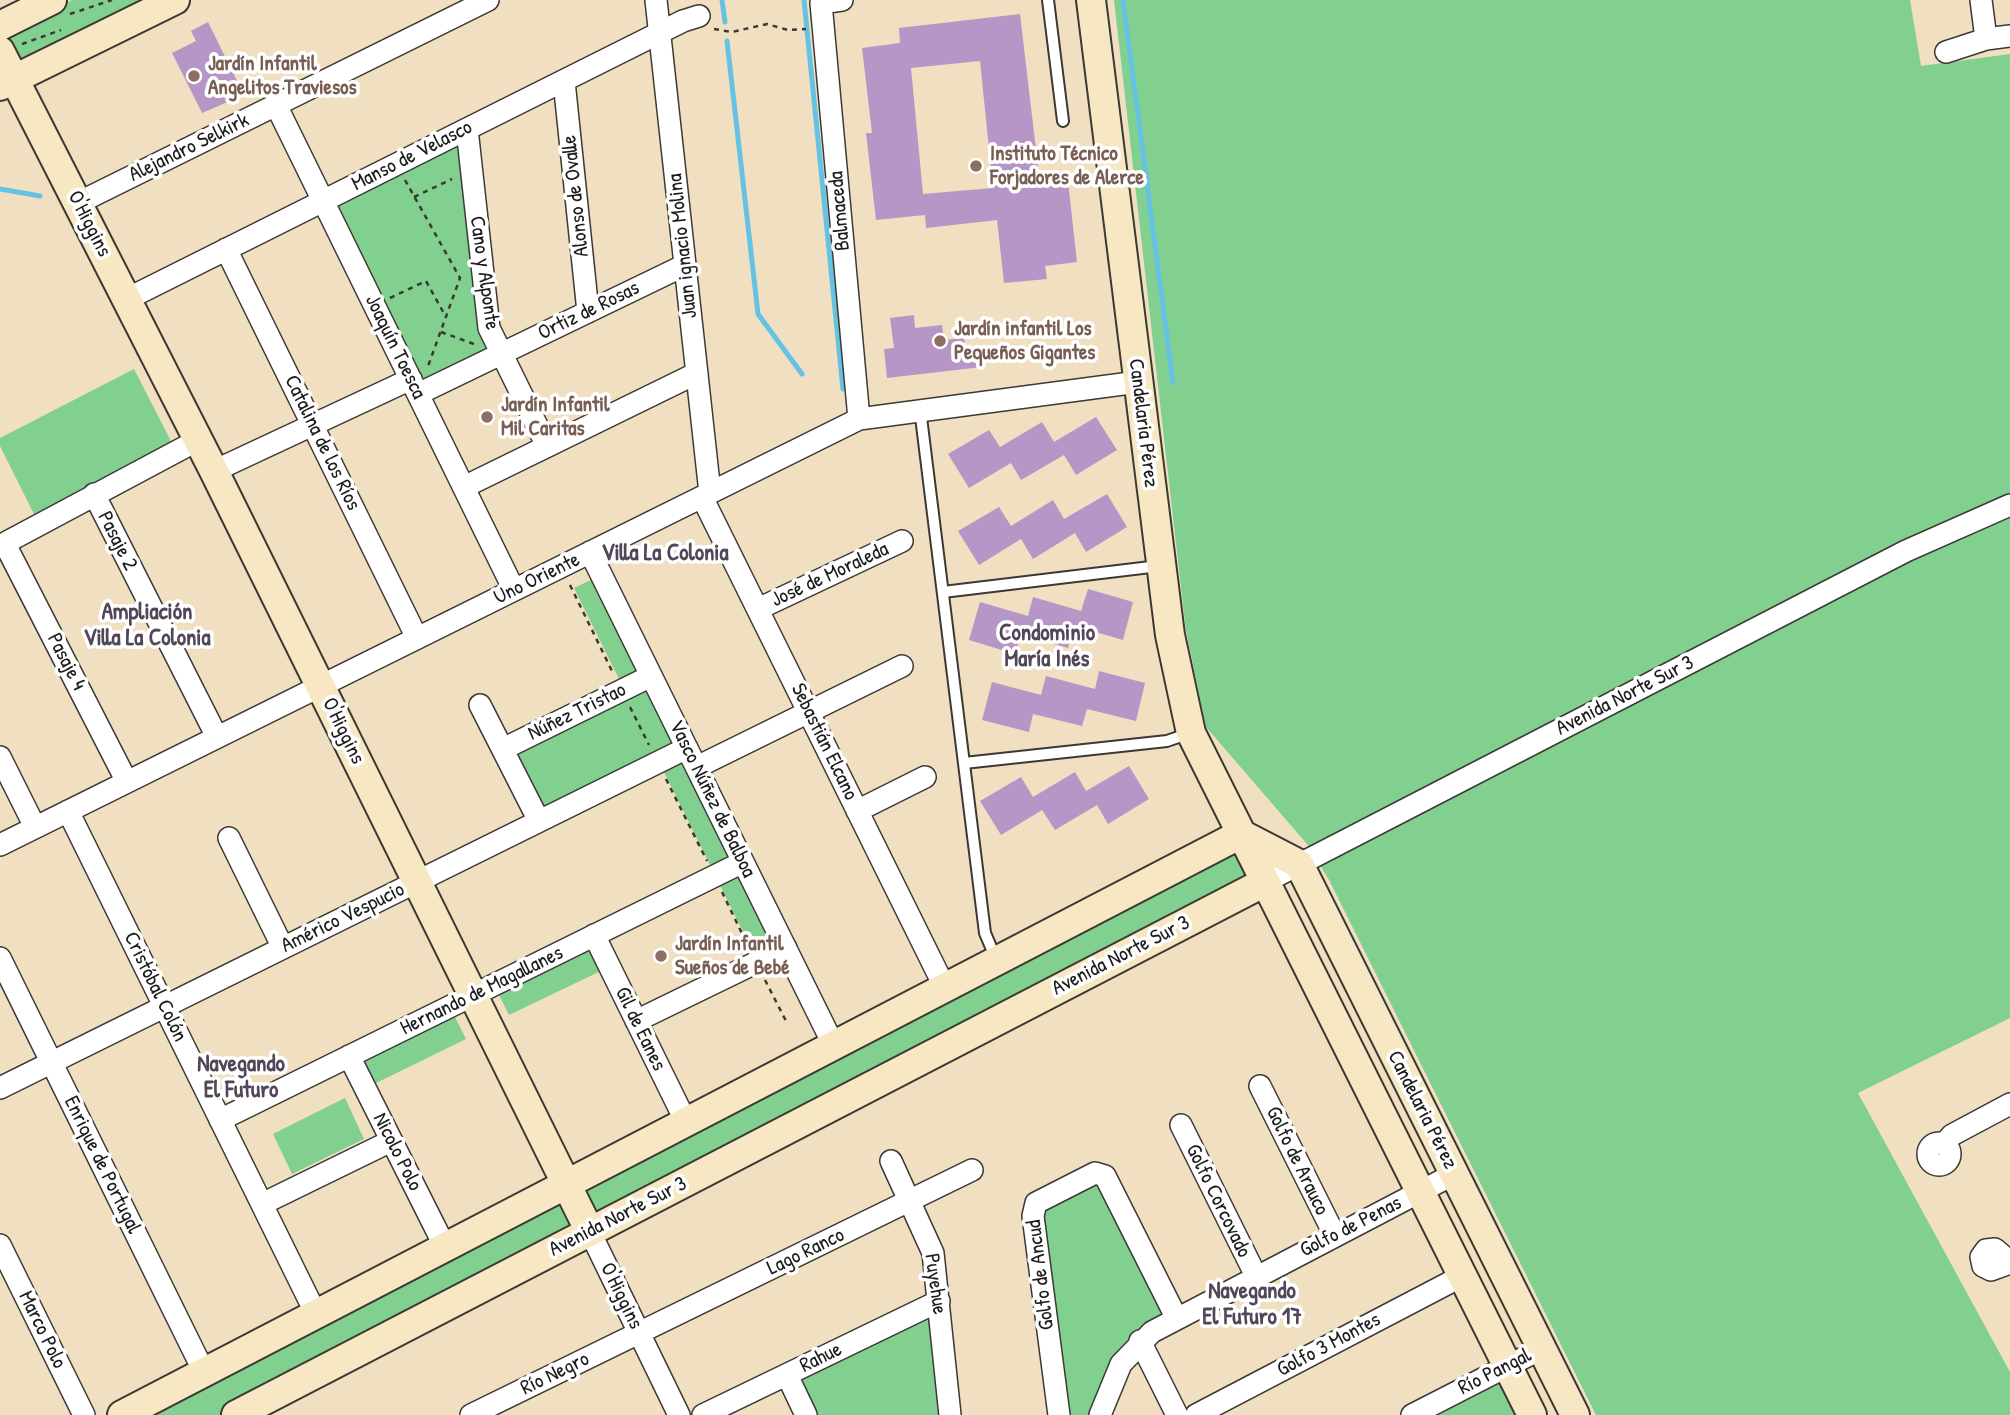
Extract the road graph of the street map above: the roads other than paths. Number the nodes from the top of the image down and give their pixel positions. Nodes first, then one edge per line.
1 (52, 0) edge
2 (175, 0) edge
3 (488, 0) edge
4 (656, 0) edge
5 (1048, 0) edge
6 (1091, 0) edge
7 (1981, 0) edge
8 (831, 1) edge
9 (699, 16) road end
10 (7, 22) edge
11 (659, 33) junction
12 (2010, 36) edge
13 (1986, 39) junction
14 (0, 51) edge
15 (1946, 52) dead end
16 (17, 77) edge
17 (564, 80) junction
18 (276, 105) junction
19 (1063, 121) dead end
20 (467, 129) junction
21 (323, 201) junction
22 (78, 203) junction
23 (226, 249) junction
24 (685, 265) junction
25 (127, 299) junction
26 (589, 312) junction
27 (501, 354) junction
28 (696, 373) junction
29 (1138, 382) junction
30 (415, 387) junction
31 (920, 409) junction
32 (859, 419) junction
33 (313, 425) junction
34 (198, 440) junction
35 (547, 446) junction
36 (214, 471) junction
37 (464, 487) junction
38 (94, 494) junction
39 (706, 495) junction
40 (2010, 505) edge
41 (902, 541) dead end
42 (590, 552) junction
43 (1161, 566) junction
44 (514, 590) junction
45 (943, 592) junction
46 (758, 609) junction
47 (418, 638) junction
48 (902, 666) dead end
49 (651, 676) junction
50 (320, 686) junction
51 (480, 705) dead end
52 (809, 712) junction
53 (1191, 733) junction
54 (217, 737) junction
55 (687, 748) junction
56 (503, 749) junction
57 (0, 757) edge
58 (964, 763) junction
59 (696, 767) junction
60 (925, 777) dead end
61 (127, 782) junction
62 (68, 811) junction
63 (857, 811) junction
64 (539, 821) junction
65 (35, 827) junction
66 (1241, 834) junction
67 (229, 838) dead end
68 (0, 845) edge
69 (743, 862) junction
70 (1299, 864) junction
71 (417, 881) junction
72 (1265, 881) junction
73 (594, 936) junction
74 (283, 948) junction
75 (786, 948) junction
76 (0, 958) edge
77 (997, 961) junction
78 (945, 988) junction
79 (473, 995) junction
80 (164, 1007) junction
81 (636, 1021) junction
82 (834, 1046) junction
83 (349, 1056) junction
84 (51, 1062) junction
85 (1260, 1086) dead end
86 (0, 1088) edge
87 (2010, 1104) edge
88 (220, 1120) junction
89 (686, 1122) junction
90 (1181, 1125) dead end
91 (391, 1141) junction
92 (1944, 1144) dead end
93 (891, 1161) dead end
94 (972, 1170) dead end
95 (1454, 1174) junction
96 (566, 1184) junction
97 (1420, 1191) junction
98 (911, 1200) junction
99 (262, 1205) junction
100 (590, 1232) junction
101 (1335, 1236) junction
102 (0, 1245) edge
103 (445, 1247) junction
104 (1256, 1276) junction
105 (1462, 1276) junction
106 (939, 1301) junction
107 (316, 1314) junction
108 (1176, 1317) junction
109 (639, 1333) junction
110 (1140, 1341) junction
111 (1541, 1349) junction
112 (1507, 1366) junction
113 (204, 1372) junction
114 (787, 1375) junction
115 (266, 1408) edge
116 (84, 1415) edge
117 (122, 1415) edge
118 (236, 1415) edge
119 (471, 1415) edge
120 (679, 1415) edge
121 (703, 1415) edge
122 (806, 1415) edge
123 (950, 1415) edge
124 (1059, 1415) edge
125 (1100, 1415) edge
126 (1177, 1415) edge
127 (1196, 1415) edge
128 (1412, 1415) edge
129 (1532, 1415) edge
130 (1574, 1415) edge

1 - 10 street
2 - 16 street
3 - 18 street, Alejandro Selkirk
4 - 11 street, Juan ignacio Molina
5 - 19 lane
6 - 29 street, Candelaria Pérez
7 - 13 street
8 - 32 street, Balmaceda
9 - 11 street, Manso de Velasco
11 - 17 street, Manso de Velasco
11 - 24 street, Juan ignacio Molina
12 - 13 street
13 - 15 street
14 - 16 street, O'Higgins
16 - 22 street, O'Higgins
17 - 20 street, Manso de Velasco
17 - 26 street, Alonso de Ovalle
18 - 21 street, Joaquín Toesca
18 - 22 street, Alejandro Selkirk
20 - 21 street, Manso de Velasco
20 - 27 street, Cano y Alponte
21 - 23 street, Manso de Velasco
21 - 30 street, Joaquín Toesca
22 - 25 street, O'Higgins
23 - 25 street, Manso de Velasco
23 - 33 street, Catalina de los Ríos
24 - 26 street, Ortiz de Rosas
24 - 28 street, Juan ignacio Molina
25 - 34 street, O'Higgins
26 - 27 street, Ortiz de Rosas
27 - 30 street, Ortiz de Rosas
27 - 35 street, Cano y Alponte
28 - 35 street
28 - 39 street, Juan ignacio Molina
29 - 31 street, Uno Oriente
29 - 43 street, Candelaria Pérez
30 - 33 street, Ortiz de Rosas
30 - 37 street, Joaquín Toesca
31 - 32 street, Uno Oriente
31 - 45 lane
32 - 39 street, Uno Oriente
33 - 36 street, Ortiz de Rosas
33 - 47 street, Catalina de los Ríos
34 - 36 street, O'Higgins
34 - 38 street
35 - 37 street
36 - 50 street, O'Higgins
37 - 44 street, Joaquín Toesca
38 - 54 street, Pasaje 2
38 - 61 street, Pasaje 4
39 - 42 street, Uno Oriente
39 - 46 street, Sebastián Elcano
40 - 70 street, Avenida Norte Sur 3
41 - 46 street, José de Moraleda
42 - 44 street, Uno Oriente
42 - 49 street, Vasco Núñez de Balboa
43 - 45 lane
43 - 53 street, Candelaria Pérez
44 - 47 street, Uno Oriente
45 - 58 lane
46 - 52 street, Sebastián Elcano
47 - 50 street, Uno Oriente
48 - 52 street
49 - 55 street, Vasco Núñez de Balboa
49 - 56 street, Núñez Tristao
50 - 54 street, Uno Oriente
50 - 71 street, O'Higgins
51 - 56 street
52 - 59 street
52 - 63 street, Sebastián Elcano
53 - 58 lane
53 - 66 street, Candelaria Pérez
54 - 61 street, Uno Oriente
55 - 59 street, Vasco Núñez de Balboa
55 - 64 street, Américo Vespucio
56 - 64 street
57 - 65 street
58 - 77 lane
59 - 69 street, Vasco Núñez de Balboa
60 - 63 street
61 - 62 street, Uno Oriente
62 - 65 street, Uno Oriente
62 - 80 street, Cristóbal Colón
63 - 78 street, Sebastián Elcano
64 - 71 street, Américo Vespucio
65 - 68 street, Uno Oriente
66 - 70 street
66 - 72 street, Candelaria Pérez
66 - 77 street
67 - 74 street
69 - 73 street, Hernando de Magallanes
69 - 75 street, Vasco Núñez de Balboa
70 - 72 street, Avenida Norte Sur 3
70 - 95 street, Candelaria Pérez
71 - 74 street, Américo Vespucio
71 - 79 street, O'Higgins
72 - 97 street, Candelaria Pérez
72 - 100 street, Avenida Norte Sur 3
73 - 79 street, Hernando de Magallanes
73 - 81 street, Gil de Eanes
74 - 80 street, Américo Vespucio
75 - 81 street
75 - 82 street, Vasco Núñez de Balboa
76 - 84 street, Enrique de Portugal
77 - 78 street
78 - 82 street
79 - 83 street, Hernando de Magallanes
79 - 96 street, O'Higgins
80 - 84 street, Américo Vespucio
80 - 88 street, Cristóbal Colón
81 - 89 street, Gil de Eanes
82 - 89 street
83 - 88 street, Hernando de Magallanes
83 - 91 street, Nicolo Polo
84 - 86 street, Américo Vespucio
84 - 113 street, Enrique de Portugal
85 - 101 street, Golfo de Arauco
87 - 92 street
88 - 99 street, Cristóbal Colón
89 - 96 street
90 - 104 street, Golfo Corcovado
91 - 99 street
91 - 103 street, Nicolo Polo
93 - 98 street, Puyehue
94 - 98 street, Lago Ranco
95 - 97 street, Golfo de Penas
95 - 111 street, Candelaria Pérez
96 - 100 street, O'Higgins
96 - 103 street
97 - 101 street, Golfo de Penas
97 - 105 street, Candelaria Pérez
98 - 106 street, Puyehue
98 - 109 street, Lago Ranco
99 - 107 street, Cristóbal Colón
100 - 109 street, O'Higgins
100 - 115 street, Avenida Norte Sur 3
101 - 104 street, Golfo de Penas
102 - 116 street, Marco Polo
103 - 107 street
104 - 108 street, Golfo de Penas
105 - 112 street, Candelaria Pérez
105 - 127 street, Golfo 3 Montes
106 - 114 street, Rahue
106 - 123 street, Puyehue
107 - 113 street
108 - 110 street, Golfo de Penas
108 - 124 street, Golfo de Ancud
109 - 119 street, Río Negro
109 - 120 street, O'Higgins
110 - 125 street, Golfo de Penas
110 - 126 street
111 - 112 street, Río Pangal
111 - 130 street, Candelaria Pérez
112 - 128 street, Río Pangal
112 - 129 street, Candelaria Pérez
113 - 117 street
114 - 121 street, Rahue
114 - 122 street
115 - 118 street, Avenida Norte Sur 3

